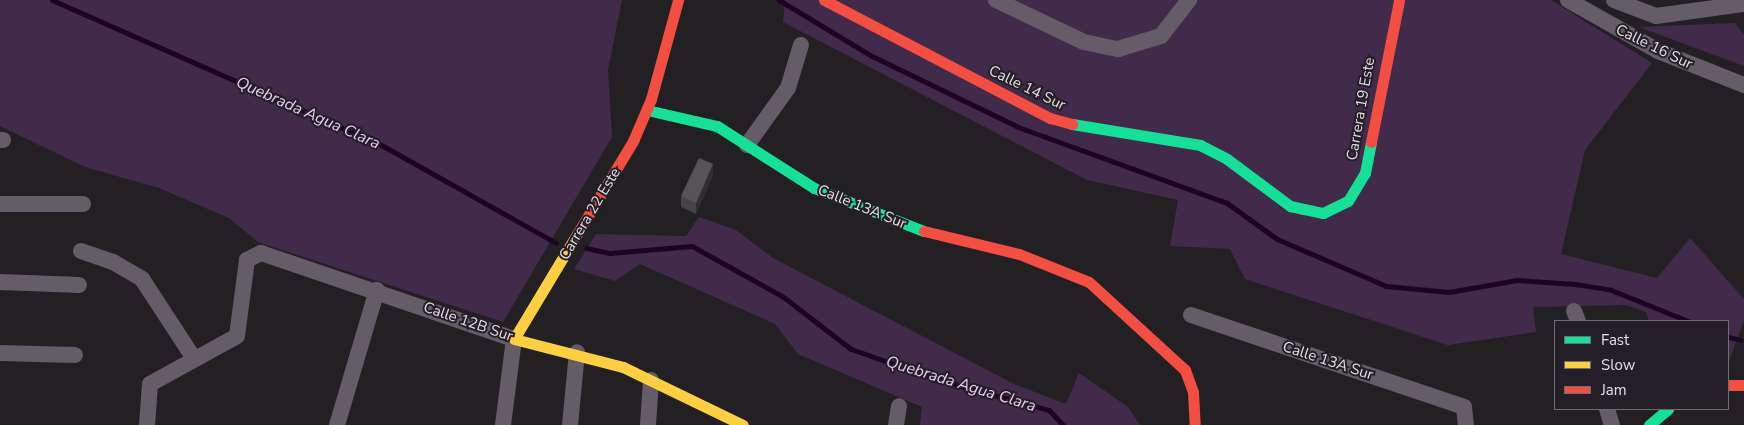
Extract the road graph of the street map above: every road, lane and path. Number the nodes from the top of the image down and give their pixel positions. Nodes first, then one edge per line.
1 (678, 0) edge
2 (824, 0) edge
3 (996, 0) edge
4 (1189, 0) edge
5 (1399, 0) edge
6 (1568, 0) edge
7 (1614, 0) edge
8 (1744, 4) edge
9 (801, 45) dead end
10 (1744, 85) edge
11 (647, 110) junction
12 (747, 145) junction
13 (0, 204) edge
14 (83, 204) dead end
15 (1334, 211) joint
16 (81, 251) dead end
17 (0, 282) edge
18 (79, 285) dead end
19 (377, 290) junction
20 (1191, 315) dead end
21 (514, 339) junction
22 (577, 352) junction
23 (0, 353) edge
24 (75, 355) dead end
25 (193, 357) junction
26 (651, 380) junction
27 (1729, 385) edge
28 (1744, 385) edge
29 (899, 406) dead end
30 (1607, 410) edge
31 (1667, 410) edge
32 (734, 424) edge
33 (147, 425) edge
34 (337, 425) edge
35 (503, 425) edge
36 (570, 425) edge
37 (648, 425) edge
38 (896, 425) edge
39 (1195, 425) edge
40 (1466, 425) edge
41 (1612, 425) edge
42 (1649, 425) edge

1 - 11 street, Carrera 22 Este
2 - 15 street, Calle 14 Sur
3 - 4 street
5 - 15 street, Carrera 19 Este
6 - 10 street, Calle 16 Sur
7 - 8 street, Calle 16 Sur
9 - 12 street
11 - 12 street, Calle 13A Sur
11 - 21 street, Carrera 22 Este
12 - 39 street, Calle 13A Sur
13 - 14 street
16 - 25 street
17 - 18 street
19 - 21 street, Calle 12B Sur
19 - 25 street, Calle 12B Sur
19 - 34 street
20 - 40 street, Calle 13A Sur
21 - 22 street, Calle 12B Sur
21 - 35 street, Carrera 22 Este
22 - 26 street, Calle 12B Sur
22 - 36 street
23 - 24 street
25 - 33 street
26 - 32 street, Calle 12B Sur
26 - 37 street
27 - 28 street
29 - 38 street
30 - 41 street
31 - 42 street

